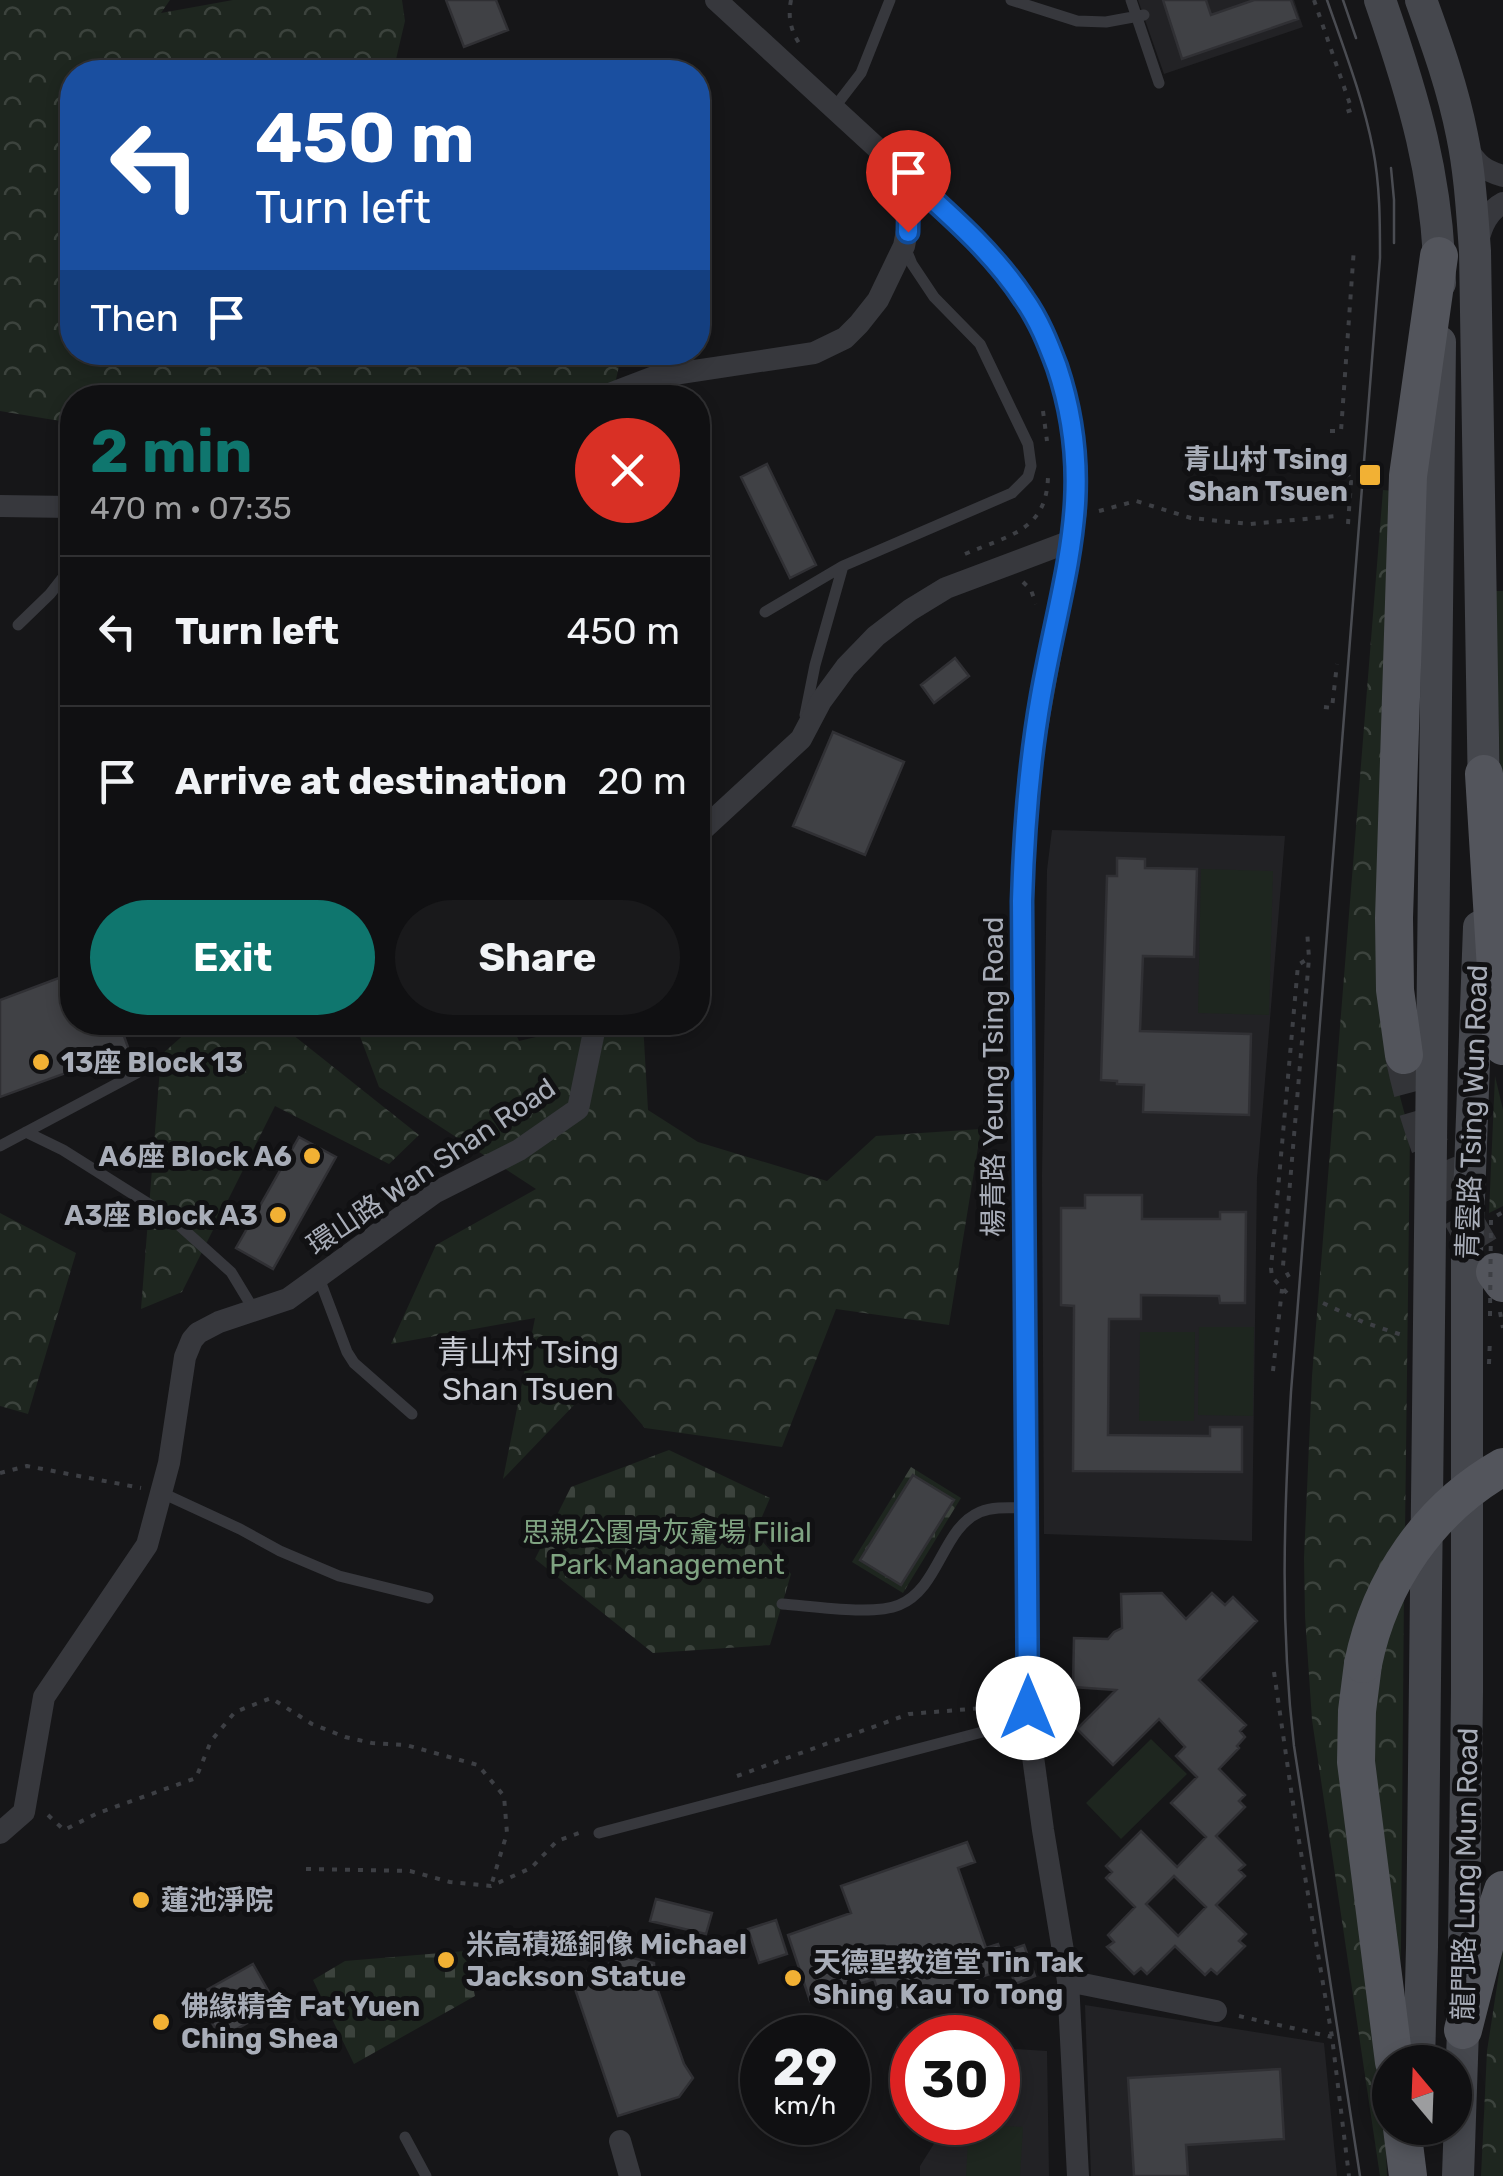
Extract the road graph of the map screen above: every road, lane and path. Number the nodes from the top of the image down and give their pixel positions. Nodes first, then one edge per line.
1 (890, 0) edge
2 (1011, 0) edge
3 (1131, 0) edge
4 (1314, 0) edge
5 (1380, 0) edge
6 (1421, 0) edge
7 (729, 4) edge
8 (1140, 15) junction
9 (1159, 83) dead end
10 (834, 108) junction
11 (1339, 114) dead end
12 (1462, 135) junction
13 (1503, 176) edge
14 (909, 178) junction
15 (1503, 204) edge
16 (904, 246) junction
17 (1354, 248) dead end
18 (1457, 254) junction
19 (635, 385) edge
20 (1043, 408) dead end
21 (1330, 430) dead end
22 (1048, 448) dead end
23 (1342, 460) dead end
24 (1048, 464) dead end
25 (1350, 482) junction
26 (1388, 485) dead end
27 (0, 506) edge
28 (60, 507) edge
29 (1095, 512) dead end
30 (1337, 516) dead end
31 (1348, 524) dead end
32 (1072, 541) junction
33 (954, 558) dead end
34 (842, 566) junction
35 (1021, 580) dead end
36 (60, 581) edge
37 (1036, 604) dead end
38 (765, 612) dead end
39 (18, 625) dead end
40 (1337, 664) dead end
41 (1324, 707) dead end
42 (801, 738) junction
43 (1484, 774) junction
44 (710, 823) edge
45 (1306, 930) dead end
46 (1309, 958) junction
47 (593, 1035) edge
48 (1503, 1046) edge
49 (1404, 1055) tunnel mouth
50 (137, 1073) dead end
51 (26, 1132) junction
52 (0, 1146) edge
53 (1503, 1212) edge
54 (318, 1278) junction
55 (1289, 1278) dead end
56 (1282, 1289) junction
57 (1287, 1293) dead end
58 (1497, 1298) edge
59 (1323, 1303) dead end
60 (254, 1310) junction
61 (1503, 1328) edge
62 (1413, 1338) dead end
63 (1490, 1338) dead end
64 (1489, 1364) dead end
65 (1272, 1372) dead end
66 (412, 1414) dead end
67 (1503, 1467) edge
68 (0, 1473) edge
69 (160, 1492) junction
70 (1027, 1508) junction
71 (428, 1598) dead end
72 (782, 1604) dead end
73 (1274, 1672) dead end
74 (1424, 1684) joint
75 (1466, 1692) joint
76 (1028, 1720) junction
77 (31, 1769) junction
78 (599, 1832) dead end
79 (0, 1833) edge
80 (491, 1886) dead end
81 (1503, 1890) edge
82 (1068, 1981) junction
83 (1216, 2011) dead end
84 (1240, 2016) dead end
85 (1463, 2030) junction
86 (1332, 2037) junction
87 (1392, 2045) edge
88 (1419, 2045) edge
89 (405, 2137) dead end
90 (620, 2141) dead end
91 (1406, 2145) edge
92 (1415, 2145) edge
93 (426, 2176) edge
94 (630, 2176) edge
95 (1078, 2176) edge
96 (1348, 2176) edge
97 (1412, 2176) edge
98 (1458, 2176) edge

1 - 10 lane
2 - 8 lane
3 - 8 lane
4 - 11 path
5 - 18 main road, 青雲路 Tsing Wun Road
6 - 12 main road, 青雲路 Tsing Wun Road
7 - 10 street, 楊青路 Yeung Tsing Road
8 - 9 lane
10 - 14 street, 楊青路 Yeung Tsing Road
12 - 13 street
12 - 18 main road, 青雲路 Tsing Wun Road
14 - 16 street
14 - 32 street, 楊青路 Yeung Tsing Road
15 - 18 street
16 - 19 street
16 - 34 lane
17 - 21 path
18 - 43 main road, 青雲路 Tsing Wun Road
18 - 49 main road
18 - 74 main road, 青雲路 Tsing Wun Road
20 - 22 path
23 - 25 path
24 - 33 path
25 - 26 path
25 - 31 path
27 - 28 street
29 - 30 path
32 - 42 street
32 - 70 street, 楊青路 Yeung Tsing Road
34 - 38 lane
34 - 42 lane
35 - 37 path
36 - 39 lane
40 - 41 path
42 - 44 street
43 - 48 main road
43 - 75 main road, 青雲路 Tsing Wun Road
45 - 46 path
46 - 55 path
46 - 56 path
47 - 54 street, 環山路 Wan Shan Road
50 - 51 lane
51 - 52 lane
51 - 60 lane
53 - 58 path, bridge
54 - 60 street, 環山路 Wan Shan Road
54 - 66 lane
56 - 57 path
56 - 65 path
58 - 61 path
59 - 62 path
60 - 69 street, 環山路 Wan Shan Road
63 - 64 path, bridge
67 - 87 main road, bridge
68 - 69 path
69 - 71 lane
69 - 77 street, 環山路 Wan Shan Road
70 - 72 lane
70 - 76 street, 楊青路 Yeung Tsing Road
73 - 86 path
74 - 88 main road, 龍門路 Lung Mun Road
75 - 85 main road, 龍門路 Lung Mun Road
76 - 78 lane
76 - 82 street, 楊青路 Yeung Tsing Road
77 - 79 street, 環山路 Wan Shan Road
77 - 80 path
81 - 85 main road
82 - 83 street
82 - 95 street, 楊青路 Yeung Tsing Road
84 - 86 path
85 - 98 main road, 龍門路 Lung Mun Road
86 - 96 path
89 - 93 lane
90 - 94 street
91 - 97 main road
92 - 97 main road

